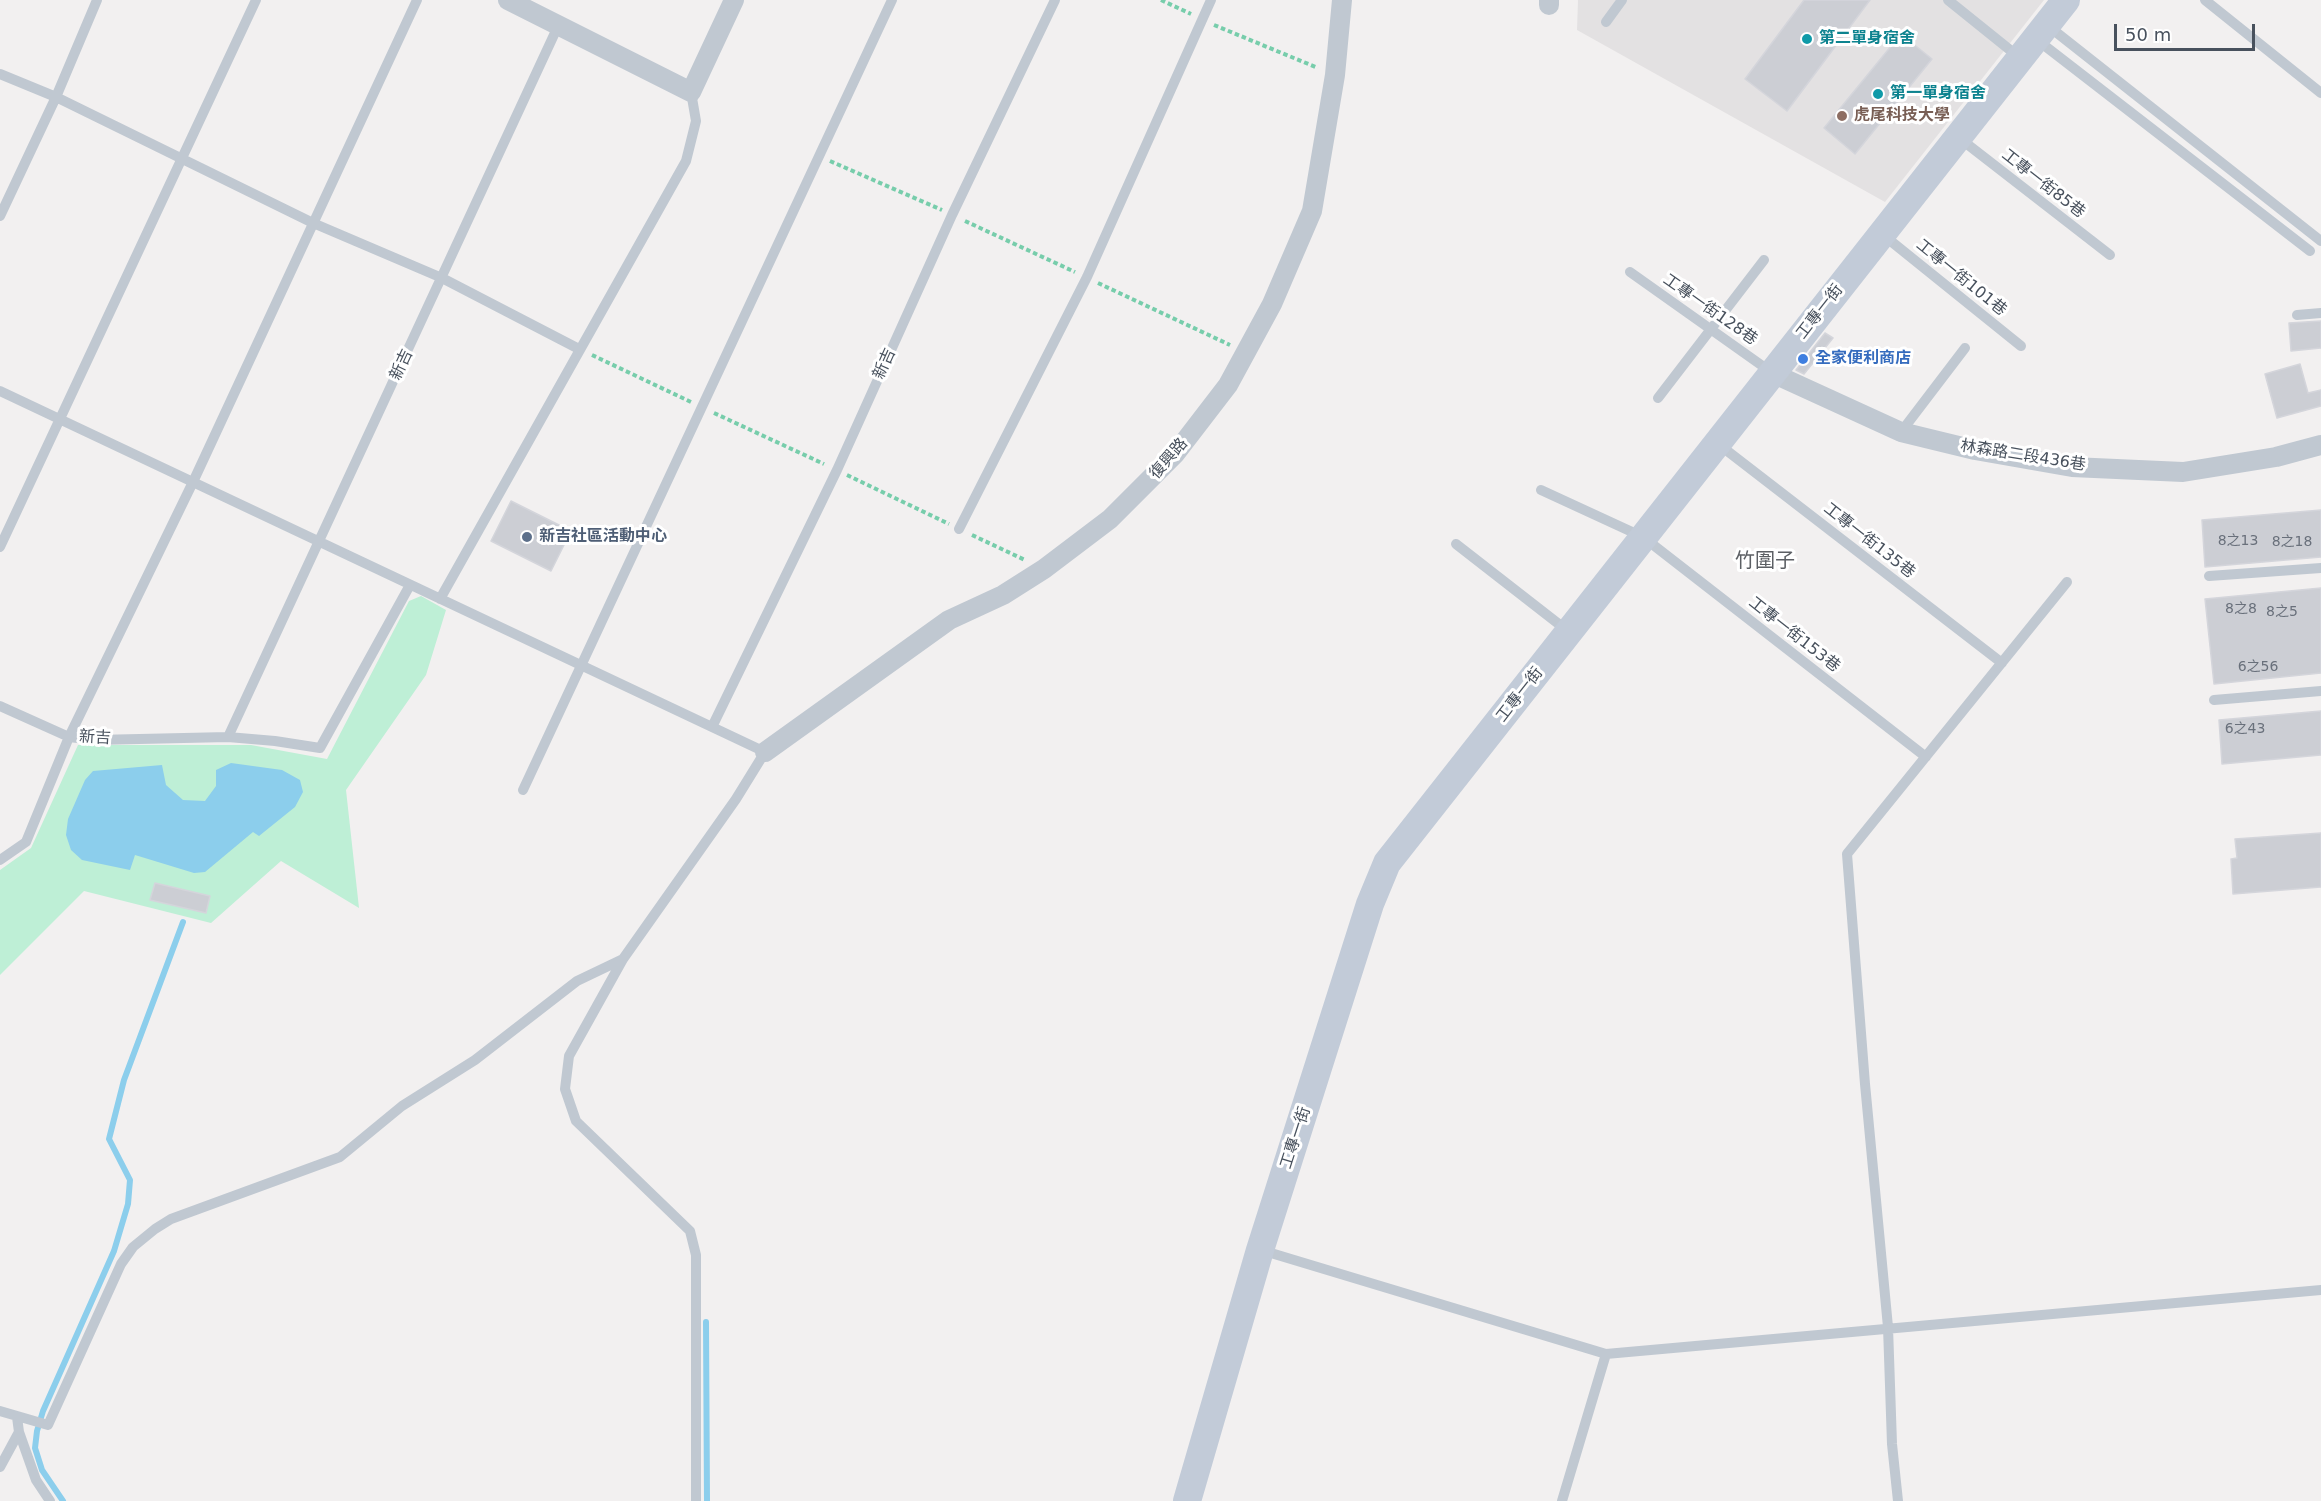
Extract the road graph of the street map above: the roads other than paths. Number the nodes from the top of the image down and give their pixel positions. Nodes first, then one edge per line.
1 (97, 0) edge
2 (256, 0) edge
3 (417, 0) edge
4 (508, 0) edge
5 (734, 0) edge
6 (892, 0) edge
7 (1055, 0) edge
8 (1211, 0) edge
9 (1342, 0) edge
10 (1622, 0) edge
11 (1948, 0) edge
12 (2066, 0) edge
13 (2205, 0) edge
14 (1606, 22) dead end
15 (559, 24) junction
16 (2034, 40) junction
17 (0, 74) edge
18 (691, 92) junction
19 (2321, 93) edge
20 (56, 97) junction
21 (1958, 136) junction
22 (181, 160) junction
23 (0, 216) edge
24 (313, 223) junction
25 (1882, 234) junction
26 (2321, 242) edge
27 (2310, 251) dead end
28 (2110, 255) dead end
29 (1764, 260) dead end
30 (1630, 272) dead end
31 (442, 278) junction
32 (2321, 313) edge
33 (2297, 315) dead end
34 (1712, 330) junction
35 (2021, 346) dead end
36 (1965, 348) dead end
37 (579, 349) junction
38 (1772, 373) junction
39 (0, 391) edge
40 (1658, 398) dead end
41 (60, 419) junction
42 (1901, 432) junction
43 (1717, 443) junction
44 (2321, 445) edge
45 (193, 482) junction
46 (1541, 490) dead end
47 (959, 529) road end
48 (1642, 537) junction
49 (320, 542) junction
50 (1456, 544) dead end
51 (0, 547) edge
52 (2321, 568) edge
53 (2209, 576) dead end
54 (2067, 582) dead end
55 (410, 585) junction
56 (441, 599) junction
57 (1569, 633) junction
58 (2002, 663) junction
59 (582, 666) junction
60 (2321, 691) edge
61 (2214, 700) dead end
62 (0, 706) edge
63 (712, 727) junction
64 (69, 737) junction
65 (228, 737) junction
66 (765, 752) junction
67 (1926, 757) junction
68 (523, 790) dead end
69 (0, 860) edge
70 (623, 959) junction
71 (1260, 1250) junction
72 (2321, 1290) edge
73 (1888, 1327) junction
74 (1606, 1354) junction
75 (0, 1411) edge
76 (17, 1417) junction
77 (19, 1432) junction
78 (0, 1467) edge
79 (50, 1501) edge
80 (696, 1501) edge
81 (1187, 1501) edge
82 (1562, 1501) edge
83 (1898, 1501) edge

1 - 20 lane
2 - 22 lane
3 - 24 lane, 新吉
4 - 15 street
5 - 18 street
6 - 59 lane
7 - 63 lane, 新吉
8 - 47 lane
9 - 66 street, 復興路
10 - 14 lane
11 - 16 lane
12 - 16 street, 工專一街
13 - 19 lane
15 - 18 street
15 - 31 lane, 新吉
16 - 21 street, 工專一街
16 - 26 lane
16 - 27 lane
17 - 20 lane
18 - 37 lane
20 - 22 lane
20 - 23 lane
21 - 25 street, 工專一街
21 - 28 lane, 工專一街85巷
22 - 24 lane
22 - 41 lane
24 - 31 lane
24 - 45 lane, 新吉
25 - 35 lane, 工專一街101巷
25 - 38 street, 工專一街
29 - 34 lane
30 - 34 lane, 工專一街128巷
31 - 37 lane
31 - 49 lane, 新吉
32 - 33 lane
34 - 38 lane, 工專一街128巷
34 - 40 lane
36 - 42 lane
37 - 56 lane
38 - 42 street, 林森路二段436巷
38 - 43 street, 工專一街
39 - 41 lane
41 - 45 lane
41 - 51 lane
42 - 44 street, 林森路二段436巷
43 - 48 street, 工專一街
43 - 58 lane, 工專一街135巷
45 - 49 lane
45 - 64 lane, 新吉
46 - 48 lane, 工專一街153巷
48 - 57 street, 工專一街
48 - 67 lane, 工專一街153巷
49 - 55 lane
49 - 65 lane, 新吉
50 - 57 lane
52 - 53 lane
54 - 58 lane
55 - 56 lane
55 - 65 lane, 新吉
56 - 59 lane
57 - 71 street, 工專一街
58 - 67 lane
59 - 63 lane
59 - 68 lane
60 - 61 lane
62 - 64 lane, 新吉
63 - 66 lane
64 - 65 lane, 新吉
64 - 69 lane, 新吉
66 - 70 lane
67 - 73 lane
70 - 76 lane
70 - 80 lane
71 - 74 lane
71 - 81 street, 工專一街
72 - 73 lane
73 - 74 lane
73 - 83 lane
74 - 82 lane
75 - 76 lane
76 - 77 lane
77 - 78 lane
77 - 79 lane

